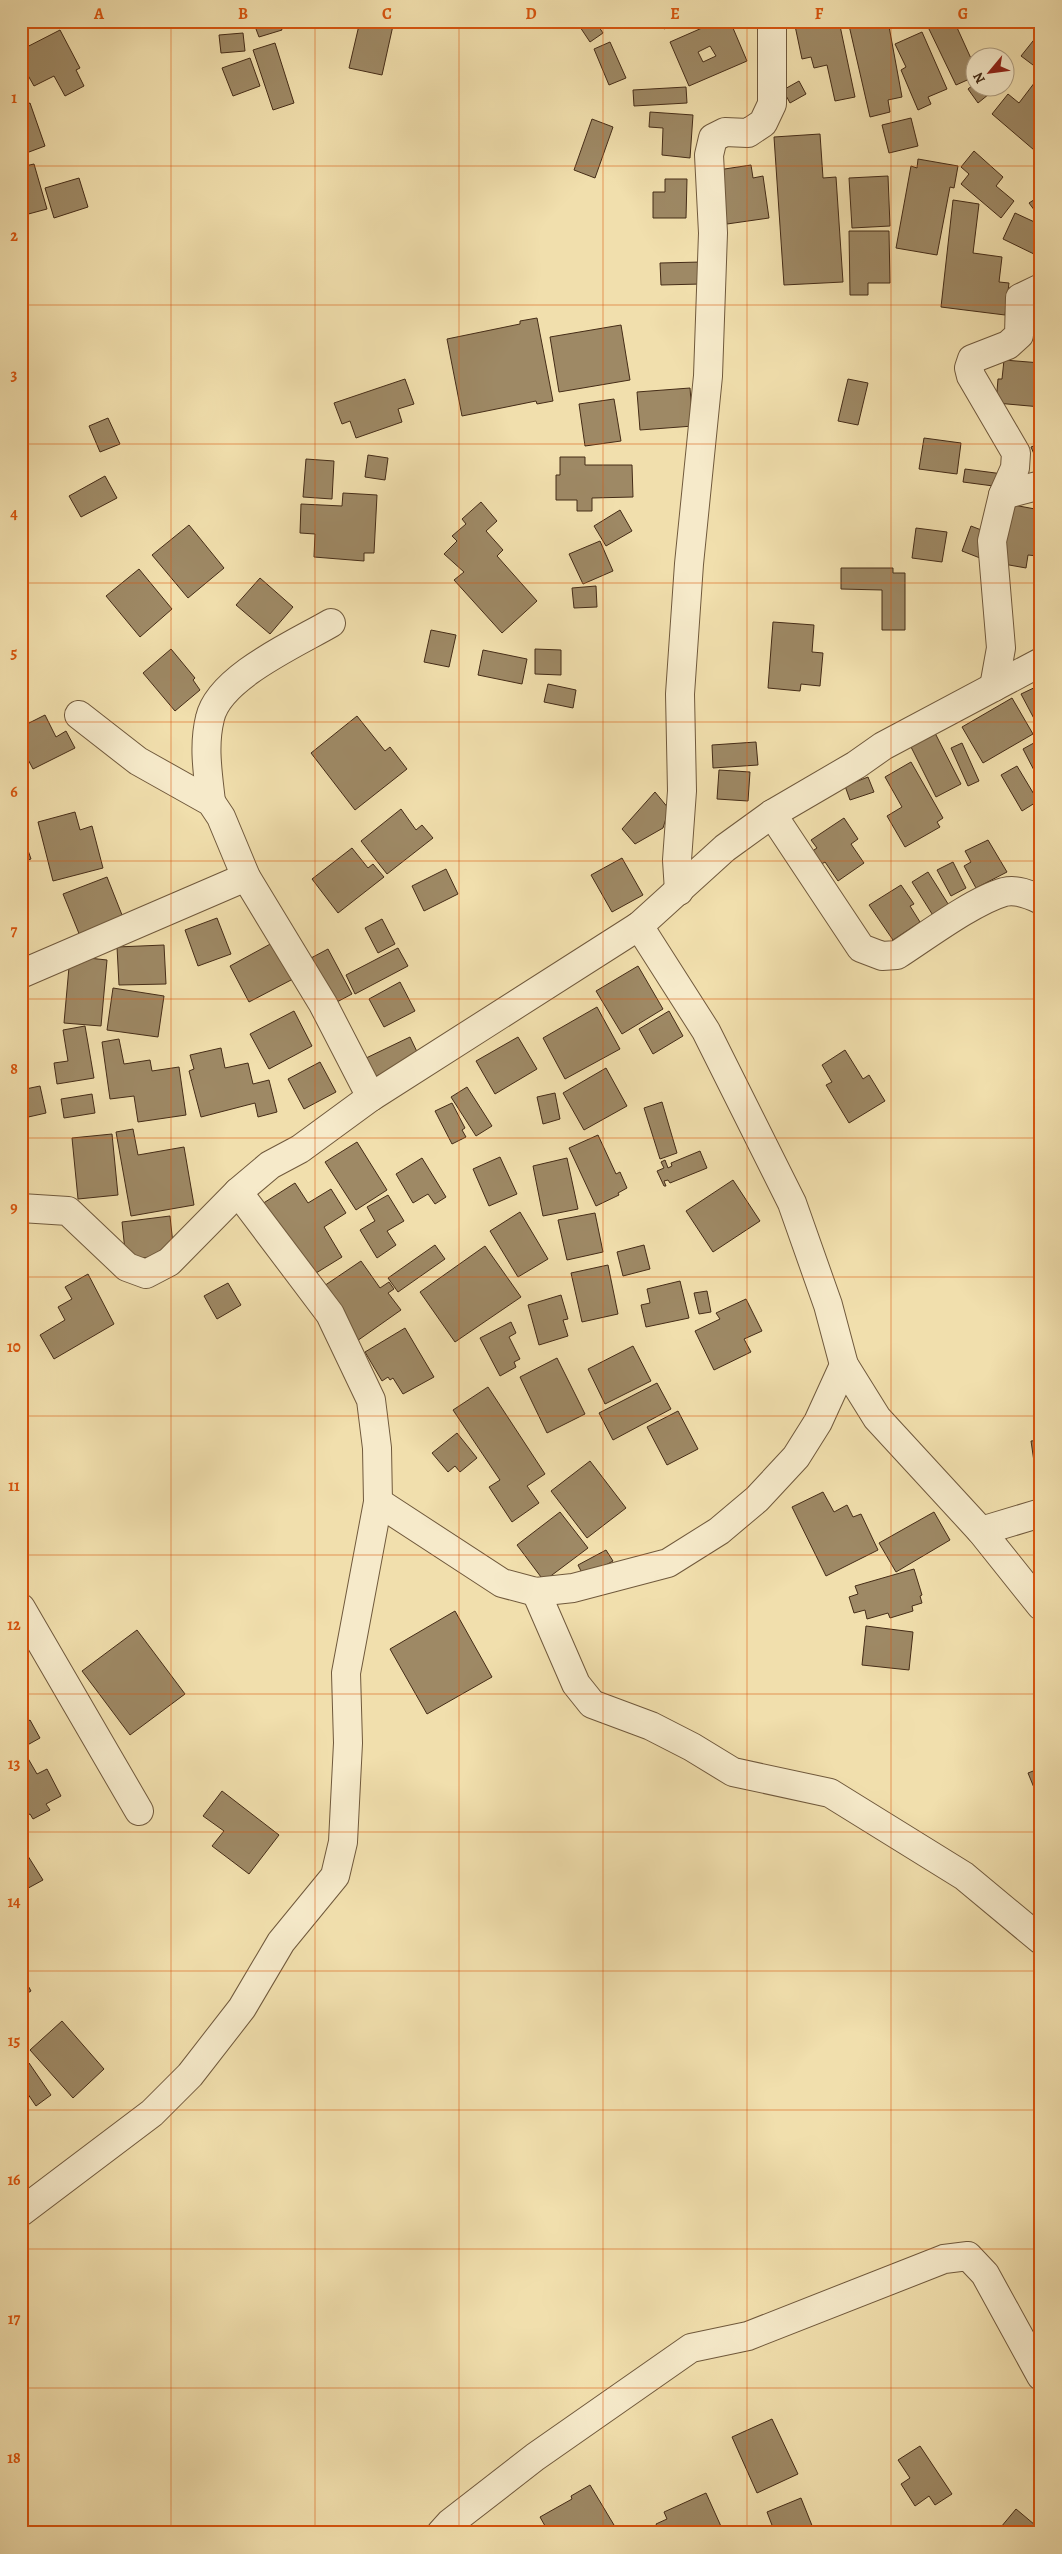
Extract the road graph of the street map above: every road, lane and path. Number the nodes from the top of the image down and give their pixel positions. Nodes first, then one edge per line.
1 (772, 21) edge
2 (1041, 288) edge
3 (1041, 485) edge
4 (1003, 495) junction
5 (331, 623) dead end
6 (1041, 662) edge
7 (994, 687) junction
8 (79, 715) dead end
9 (211, 802) junction
10 (772, 814) junction
11 (246, 877) junction
12 (679, 891) junction
13 (1041, 900) edge
14 (639, 926) junction
15 (21, 974) edge
16 (371, 1097) junction
17 (238, 1192) junction
18 (21, 1208) edge
19 (844, 1365) junction
20 (378, 1502) junction
21 (1041, 1513) edge
22 (981, 1531) junction
23 (536, 1592) junction
24 (1041, 1606) edge
25 (21, 1608) edge
26 (139, 1811) dead end
27 (1041, 1940) edge
28 (21, 2212) edge
29 (1041, 2376) edge
30 (441, 2533) edge

1 - 12 street
2 - 4 street
3 - 4 street
4 - 7 street
5 - 9 street
6 - 7 street
7 - 10 street
8 - 9 street
9 - 11 street
10 - 12 street
10 - 13 street
11 - 15 street
11 - 16 street
12 - 14 street
14 - 16 street
14 - 19 street
16 - 17 street
17 - 18 street
17 - 20 street
19 - 22 street
19 - 23 street
20 - 23 street
20 - 28 street
21 - 22 street
22 - 24 street
23 - 27 street
25 - 26 street
29 - 30 street

